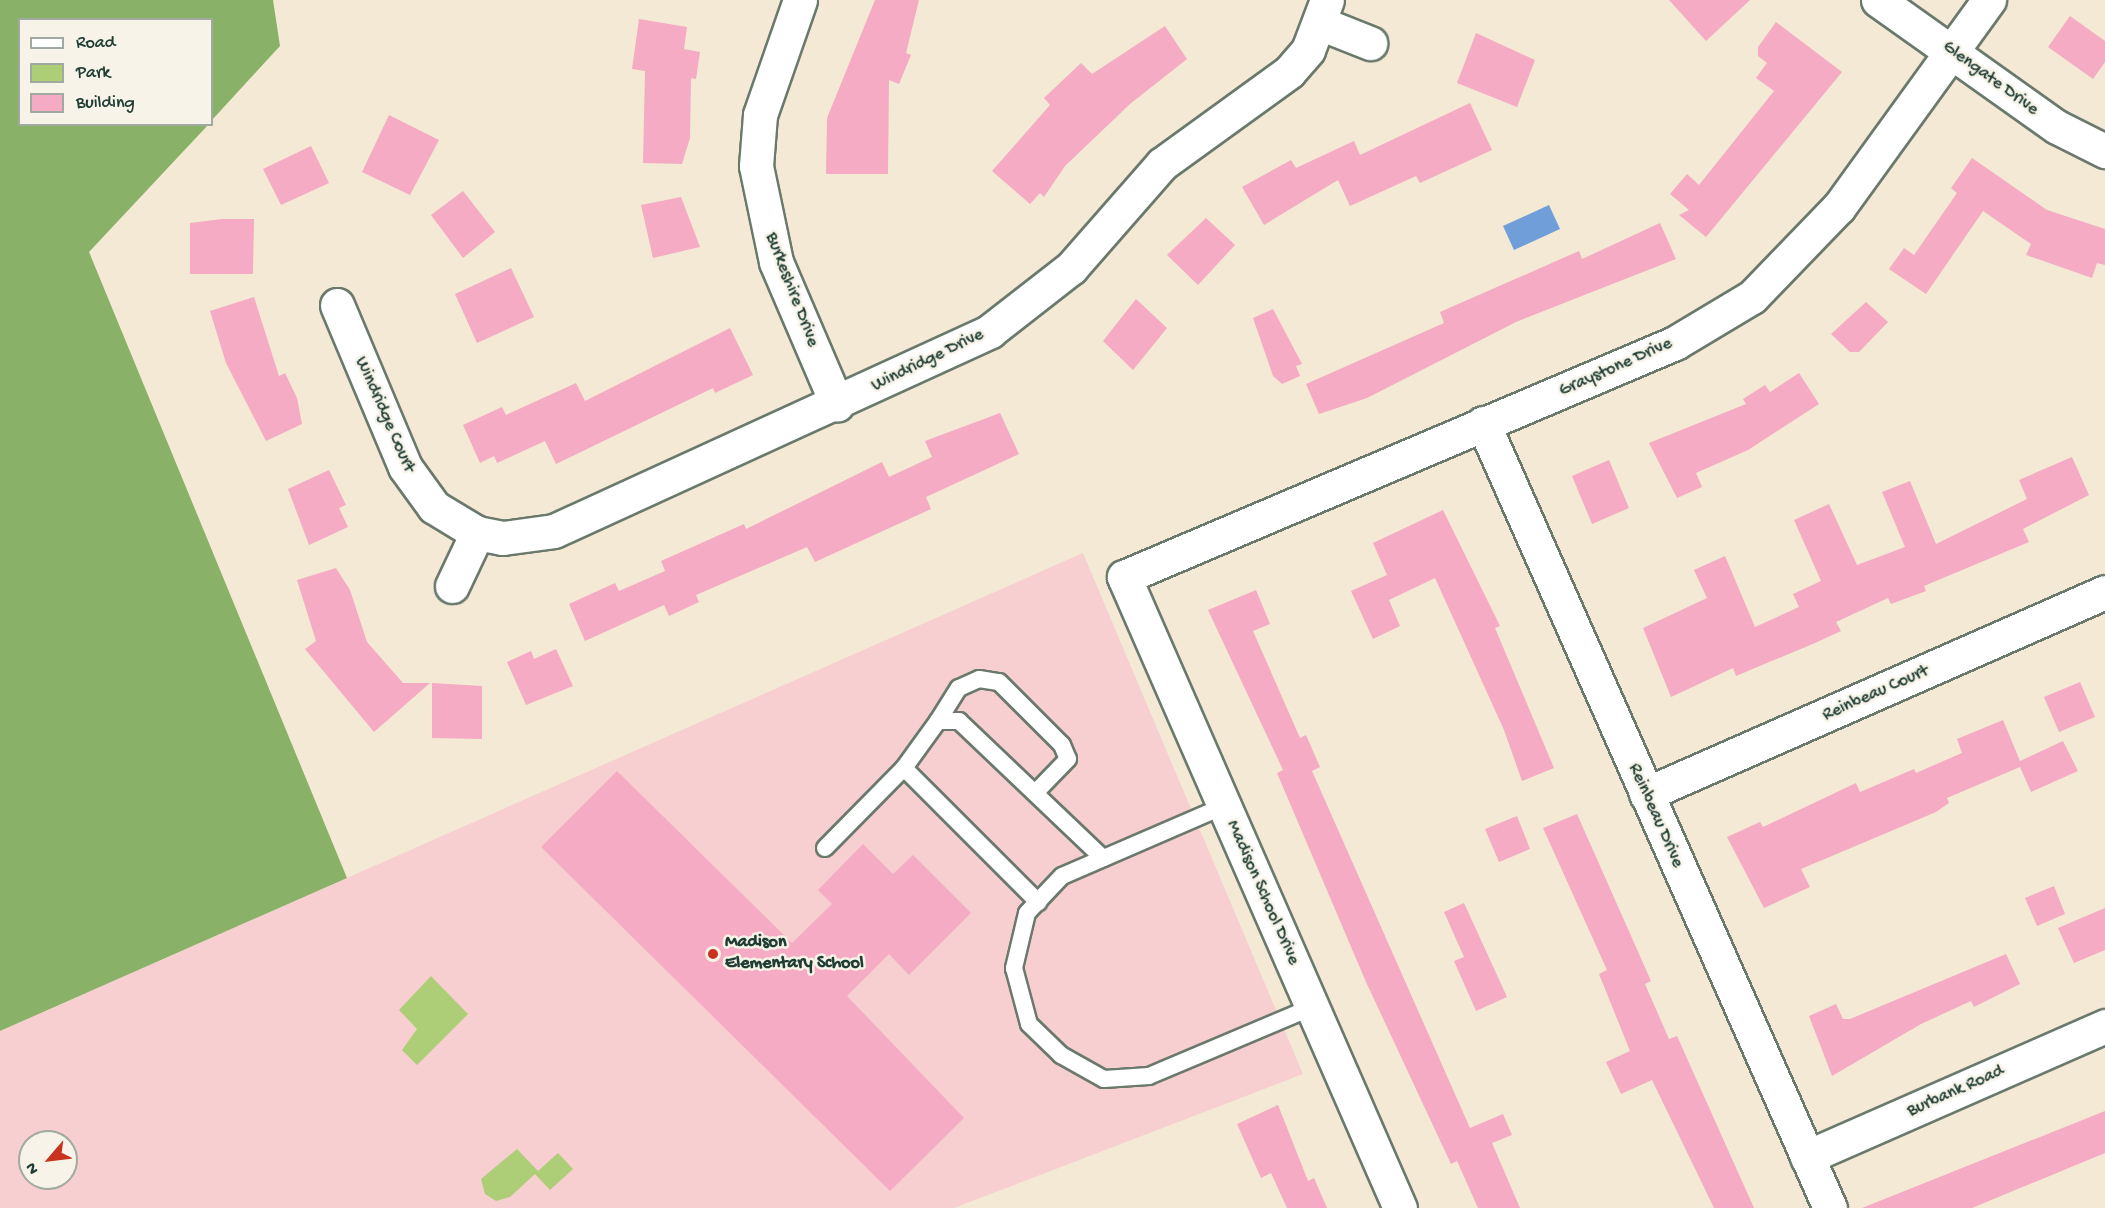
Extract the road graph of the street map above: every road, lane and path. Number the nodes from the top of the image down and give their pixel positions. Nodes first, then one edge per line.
1 (800, 0) edge
2 (1878, 0) edge
3 (1989, 0) edge
4 (1324, 12) edge
5 (1370, 43) dead end
6 (1951, 51) junction
7 (2105, 151) edge
8 (336, 305) dead end
9 (837, 404) junction
10 (1483, 423) junction
11 (477, 533) junction
12 (1124, 577) joint
13 (452, 586) dead end
14 (2105, 592) edge
15 (939, 721) junction
16 (904, 768) junction
17 (1035, 793) junction
18 (1646, 794) junction
19 (1224, 806) junction
20 (825, 848) dead end
21 (1103, 858) junction
22 (1038, 902) junction
23 (1312, 1007) junction
24 (2105, 1026) edge
25 (1807, 1157) junction
26 (1400, 1208) edge
27 (1830, 1208) edge

1 - 9 street, Burkeshire Drive
2 - 6 street, Glengate Drive
3 - 6 street, Graystone Drive
4 - 5 street
4 - 9 street, Windridge Drive
6 - 7 street, Glengate Drive
6 - 10 street, Graystone Drive
8 - 11 street, Windridge Court
9 - 11 street, Windridge Drive
10 - 12 street, Graystone Drive
10 - 18 street, Reinbeau Drive
11 - 13 street
12 - 19 street, Madison School Drive
14 - 18 street, Reinbeau Court
15 - 16 lane
15 - 17 lane
15 - 17 lane
16 - 20 lane
16 - 22 lane
17 - 21 lane
18 - 25 street, Reinbeau Drive
19 - 21 lane
19 - 23 street, Madison School Drive
21 - 22 lane
22 - 23 lane
23 - 26 street, Madison School Drive
24 - 25 street, Burbank Road
25 - 27 street, Reinbeau Drive

